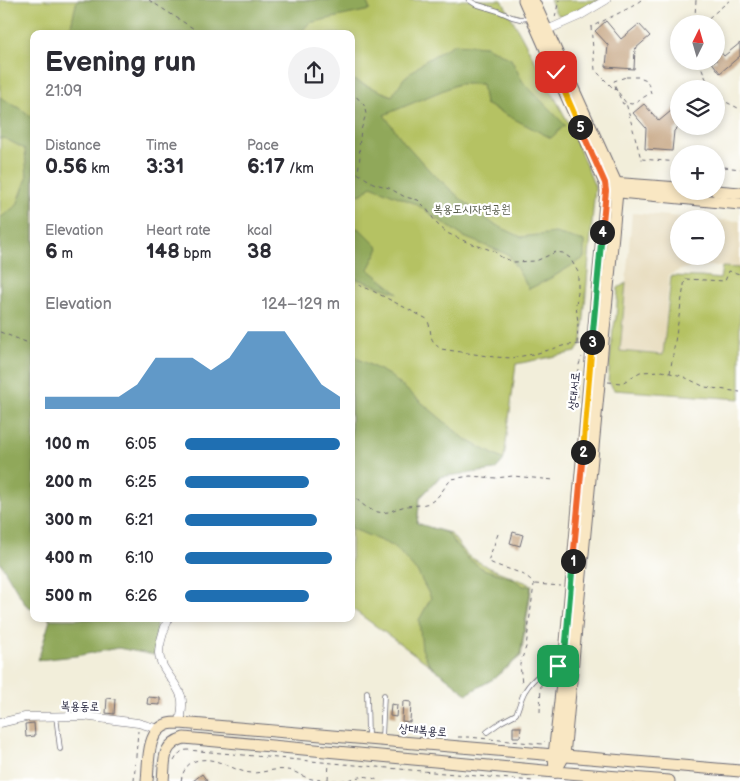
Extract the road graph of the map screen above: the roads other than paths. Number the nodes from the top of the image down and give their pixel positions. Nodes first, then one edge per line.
1 (469, 0) edge
2 (524, 0) edge
3 (533, 0) edge
4 (606, 0) edge
5 (532, 18) junction
6 (547, 30) junction
7 (611, 187) junction
8 (670, 188) edge
9 (725, 192) edge
10 (740, 193) edge
11 (740, 204) edge
12 (167, 622) edge
13 (564, 665) junction
14 (366, 692) dead end
15 (384, 695) dead end
16 (56, 716) junction
17 (0, 723) edge
18 (180, 723) junction
19 (159, 729) junction
20 (487, 732) dead end
21 (368, 740) junction
22 (382, 740) junction
23 (60, 749) dead end
24 (559, 756) junction
25 (740, 771) edge
26 (555, 776) edge
27 (147, 781) edge
28 (163, 781) edge
29 (669, 781) edge

1 - 5 lane
2 - 5 street, 상대서로
3 - 6 street, 상대서로
4 - 6 street
5 - 7 street, 상대서로
6 - 7 street, 상대서로
7 - 8 street
7 - 11 street
7 - 13 street, 상대서로
7 - 24 street, 상대서로
9 - 10 street
12 - 18 street
13 - 20 lane
13 - 24 street, 상대서로
14 - 21 lane
15 - 22 lane
16 - 17 street, 복용동로
16 - 19 street, 복용동로
16 - 23 lane
18 - 19 street, 상대복용로
18 - 21 street, 상대복용로
19 - 27 street
21 - 22 street, 상대복용로
22 - 24 street, 상대복용로
24 - 25 street, 상대복용로
24 - 26 street
26 - 28 street
26 - 29 street

